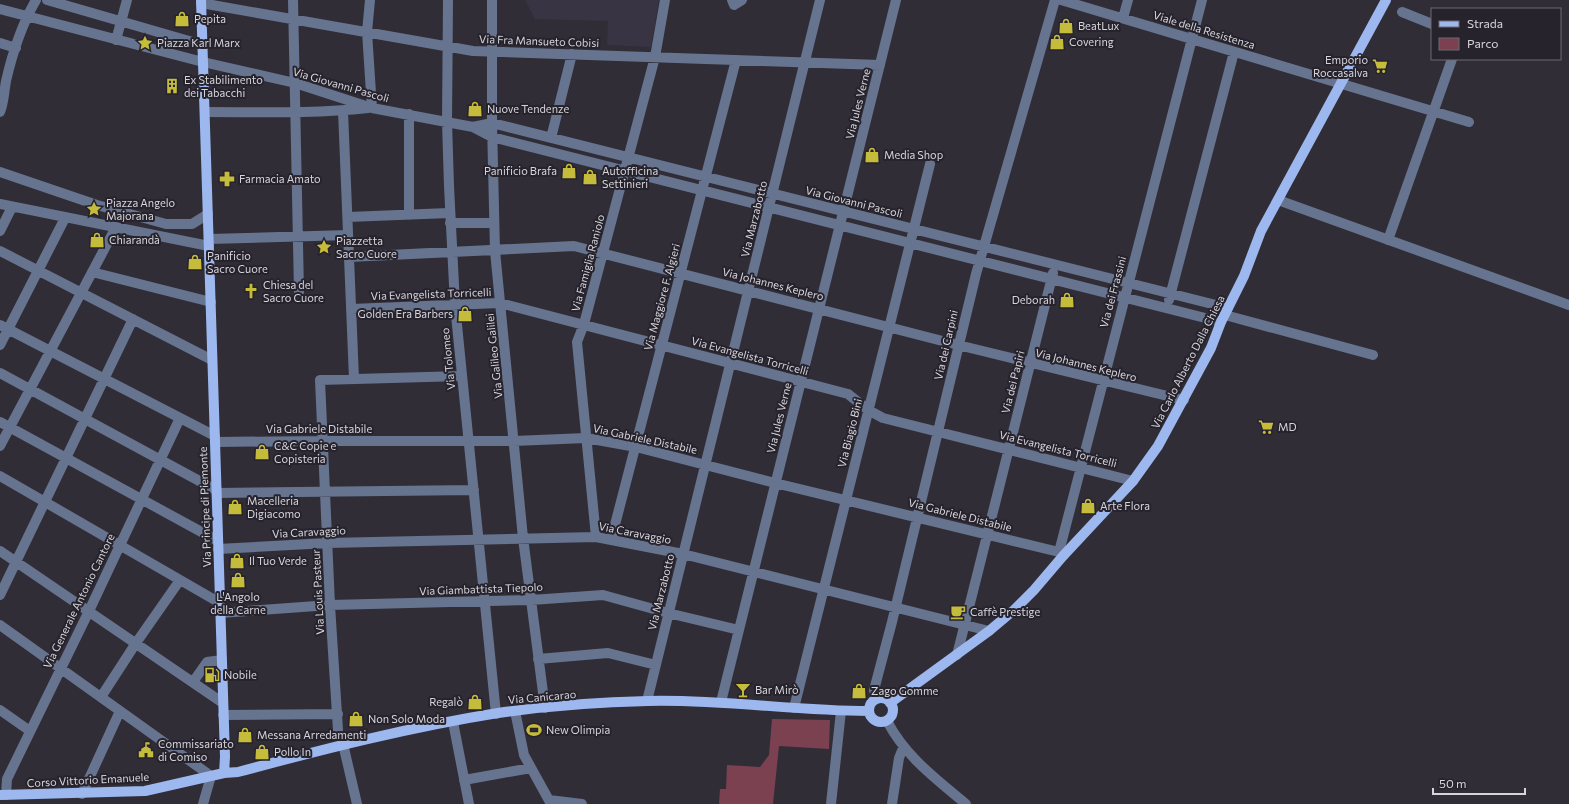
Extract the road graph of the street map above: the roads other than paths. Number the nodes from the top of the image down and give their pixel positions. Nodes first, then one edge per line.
1 (36, 0) edge
2 (47, 0) edge
3 (127, 0) edge
4 (293, 0) edge
5 (370, 0) edge
6 (448, 0) edge
7 (492, 0) edge
8 (665, 0) edge
9 (732, 0) edge
10 (742, 0) edge
11 (820, 0) edge
12 (896, 0) edge
13 (1055, 0) edge
14 (1061, 0) edge
15 (1128, 0) edge
16 (1202, 0) edge
17 (1386, 0) edge
18 (201, 1) edge
19 (0, 9) edge
20 (1402, 12) dead end
21 (26, 16) junction
22 (122, 17) junction
23 (1122, 18) junction
24 (294, 19) junction
25 (1431, 24) edge
26 (367, 32) junction
27 (1191, 39) junction
28 (116, 40) junction
29 (0, 43) edge
30 (203, 45) junction
31 (448, 47) junction
32 (16, 48) junction
33 (491, 51) junction
34 (1234, 52) junction
35 (572, 54) junction
36 (655, 56) junction
37 (736, 60) junction
38 (1452, 60) edge
39 (203, 62) junction
40 (805, 62) junction
41 (880, 65) junction
42 (3, 81) edge
43 (295, 83) junction
44 (1340, 83) junction
45 (327, 93) junction
46 (372, 108) junction
47 (329, 111) junction
48 (343, 111) junction
49 (1434, 111) junction
50 (0, 112) edge
51 (205, 112) junction
52 (296, 112) junction
53 (409, 114) junction
54 (447, 122) junction
55 (1469, 122) dead end
56 (492, 123) junction
57 (473, 127) junction
58 (492, 137) junction
59 (551, 138) junction
60 (629, 158) junction
61 (930, 164) dead end
62 (625, 171) junction
63 (0, 172) edge
64 (706, 177) junction
65 (702, 190) junction
66 (772, 194) junction
67 (1278, 200) junction
68 (0, 204) edge
69 (769, 207) junction
70 (10, 210) junction
71 (843, 212) junction
72 (208, 214) junction
73 (409, 215) junction
74 (348, 217) junction
75 (449, 218) junction
76 (63, 222) junction
77 (494, 223) junction
78 (840, 225) junction
79 (914, 230) junction
80 (0, 231) edge
81 (113, 231) junction
82 (348, 235) junction
83 (298, 236) junction
84 (1388, 240) junction
85 (209, 243) junction
86 (910, 243) junction
87 (983, 247) junction
88 (0, 251) edge
89 (495, 251) junction
90 (452, 252) junction
91 (603, 254) junction
92 (349, 257) junction
93 (979, 260) junction
94 (1054, 265) junction
95 (38, 270) junction
96 (92, 272) junction
97 (680, 273) junction
98 (1051, 278) junction
99 (1128, 284) junction
100 (748, 290) junction
101 (81, 292) junction
102 (299, 292) dead end
103 (1170, 294) junction
104 (1124, 297) junction
105 (211, 302) junction
106 (500, 303) junction
107 (455, 305) junction
108 (1569, 305) edge
109 (818, 308) junction
110 (1167, 308) junction
111 (352, 309) junction
112 (1225, 315) junction
113 (133, 319) junction
114 (584, 324) junction
115 (4, 327) edge
116 (889, 327) junction
117 (0, 345) edge
118 (662, 345) junction
119 (958, 345) junction
120 (50, 351) junction
121 (1373, 355) dead end
122 (212, 360) junction
123 (730, 362) junction
124 (1030, 363) junction
125 (0, 373) edge
126 (462, 376) junction
127 (104, 379) junction
128 (354, 379) junction
129 (1103, 381) junction
130 (801, 382) junction
131 (30, 389) junction
132 (1184, 400) junction
133 (868, 410) junction
134 (180, 418) junction
135 (85, 419) junction
136 (0, 422) edge
137 (10, 427) junction
138 (938, 432) junction
139 (586, 438) junction
140 (215, 439) junction
141 (324, 440) junction
142 (469, 441) junction
143 (514, 441) junction
144 (0, 446) edge
145 (636, 447) junction
146 (1008, 449) junction
147 (66, 458) junction
148 (160, 459) junction
149 (704, 464) junction
150 (1080, 468) junction
151 (0, 476) edge
152 (1132, 481) junction
153 (775, 483) junction
154 (474, 490) junction
155 (216, 492) junction
156 (326, 492) junction
157 (141, 499) junction
158 (846, 500) junction
159 (45, 502) junction
160 (917, 517) junction
161 (987, 535) junction
162 (596, 537) junction
163 (523, 538) junction
164 (479, 539) junction
165 (611, 540) junction
166 (328, 543) junction
167 (119, 545) junction
168 (218, 545) junction
169 (0, 551) edge
170 (683, 554) junction
171 (1061, 554) junction
172 (16, 561) junction
173 (754, 572) junction
174 (180, 580) junction
175 (823, 590) junction
176 (0, 595) edge
177 (531, 600) junction
178 (484, 601) junction
179 (330, 605) junction
180 (220, 608) junction
181 (896, 608) junction
182 (89, 611) junction
183 (668, 613) junction
184 (0, 625) edge
185 (965, 626) junction
186 (739, 630) junction
187 (989, 631) junction
188 (136, 643) junction
189 (957, 655) junction
190 (538, 659) junction
191 (222, 660) junction
192 (656, 665) junction
193 (60, 668) junction
194 (193, 682) junction
195 (101, 697) junction
196 (876, 699) junction
197 (647, 701) junction
198 (720, 702) junction
199 (223, 703) junction
200 (890, 703) junction
201 (545, 708) junction
202 (794, 708) junction
203 (0, 710) edge
204 (120, 711) junction
205 (515, 711) junction
206 (841, 711) junction
207 (869, 711) junction
208 (338, 714) junction
209 (496, 714) junction
210 (223, 715) junction
211 (887, 721) junction
212 (453, 722) junction
213 (338, 730) dead end
214 (30, 731) junction
215 (343, 744) junction
216 (903, 748) junction
217 (531, 768) junction
218 (224, 773) junction
219 (4, 776) edge
220 (211, 776) junction
221 (464, 780) junction
222 (82, 794) junction
223 (3, 795) edge
224 (550, 802) edge
225 (203, 804) edge
226 (357, 804) edge
227 (469, 804) edge
228 (582, 804) edge
229 (830, 804) edge
230 (892, 804) edge
231 (966, 804) edge

1 - 21 street
2 - 22 street
3 - 22 street
4 - 24 street
5 - 26 street
6 - 31 street, Via Tolomeo
7 - 33 street, Via Galileo Galilei
8 - 36 street, Via Famiglia Raniolo
9 - 10 street
11 - 40 street, Via Marzabotto
12 - 41 street, Via Jules Verne
13 - 87 street, Via dei Carpini
14 - 23 street, Viale della Resistenza
15 - 23 street
16 - 27 street, Via dei Frassini
17 - 44 main road, Via Carlo Alberto Dalla Chiesa
18 - 24 street, Via Fra Mansueto Cobisi
18 - 30 main road, Via Principe di Piemonte
19 - 21 street, Via Giovanni Pascoli
20 - 25 street
21 - 28 street, Via Giovanni Pascoli
21 - 32 street
22 - 28 street
22 - 30 street
23 - 27 street, Viale della Resistenza
24 - 26 street, Via Fra Mansueto Cobisi
24 - 43 street
26 - 31 street, Via Fra Mansueto Cobisi
26 - 46 street
27 - 34 street, Viale della Resistenza
27 - 99 street, Via dei Frassini
28 - 39 street, Via Giovanni Pascoli
29 - 32 street
30 - 39 main road, Via Principe di Piemonte
31 - 33 street, Via Fra Mansueto Cobisi
31 - 54 street, Via Tolomeo
32 - 42 street
33 - 35 street, Via Fra Mansueto Cobisi
33 - 56 street, Via Galileo Galilei
34 - 44 street, Viale della Resistenza
34 - 103 street
35 - 36 street, Via Fra Mansueto Cobisi
35 - 59 street
36 - 37 street, Via Fra Mansueto Cobisi
36 - 60 street, Via Famiglia Raniolo
37 - 40 street, Via Fra Mansueto Cobisi
37 - 64 street, Via Maggiore F. Algieri
38 - 49 street
39 - 43 street, Via Giovanni Pascoli
39 - 51 main road, Via Principe di Piemonte
40 - 41 street, Via Fra Mansueto Cobisi
40 - 66 street, Via Marzabotto
41 - 71 street, Via Jules Verne
42 - 50 street
43 - 45 street, Via Giovanni Pascoli
43 - 52 street
44 - 49 street, Viale della Resistenza
44 - 67 main road, Via Carlo Alberto Dalla Chiesa
45 - 46 street, Via Giovanni Pascoli
45 - 47 street
46 - 48 street
46 - 53 street, Via Giovanni Pascoli
47 - 48 street
47 - 52 street
48 - 74 street
49 - 55 street, Viale della Resistenza
49 - 84 street
51 - 52 street
51 - 72 main road, Via Principe di Piemonte
52 - 83 street
53 - 54 street, Via Giovanni Pascoli
53 - 73 street
54 - 57 street, Via Giovanni Pascoli
54 - 75 street, Via Tolomeo
56 - 57 street, Via Giovanni Pascoli
56 - 58 street, Via Galileo Galilei
56 - 59 street, Via Giovanni Pascoli
57 - 58 street, Via Giovanni Pascoli
58 - 62 street, Via Giovanni Pascoli
58 - 77 street, Via Galileo Galilei
59 - 60 street, Via Giovanni Pascoli
60 - 62 street, Via Famiglia Raniolo
60 - 64 street, Via Giovanni Pascoli
61 - 79 street, Via Biagio Bini
62 - 65 street, Via Giovanni Pascoli
62 - 91 street, Via Famiglia Raniolo
63 - 72 street
64 - 65 street, Via Maggiore F. Algieri
64 - 66 street, Via Giovanni Pascoli
65 - 69 street, Via Giovanni Pascoli
65 - 97 street, Via Maggiore F. Algieri
66 - 69 street, Via Marzabotto
66 - 71 street, Via Giovanni Pascoli
67 - 84 street
67 - 112 main road, Via Carlo Alberto Dalla Chiesa
68 - 70 street
69 - 78 street, Via Giovanni Pascoli
69 - 100 street, Via Marzabotto
70 - 76 street
70 - 80 street
71 - 78 street, Via Jules Verne
71 - 79 street, Via Giovanni Pascoli
72 - 85 main road, Via Principe di Piemonte
73 - 74 street
73 - 75 street
74 - 82 street
75 - 77 street
75 - 90 street, Via Tolomeo
76 - 81 street
76 - 95 street
77 - 89 street, Via Galileo Galilei
78 - 86 street, Via Giovanni Pascoli
78 - 109 street, Via Jules Verne
79 - 86 street, Via Biagio Bini
79 - 87 street, Via Giovanni Pascoli
81 - 85 street
81 - 96 street
82 - 83 street
82 - 92 street
83 - 85 street
83 - 102 street
84 - 108 street
85 - 105 main road, Via Principe di Piemonte
86 - 93 street, Via Giovanni Pascoli
86 - 116 street, Via Biagio Bini
87 - 93 street, Via dei Carpini
87 - 94 street, Via Giovanni Pascoli
88 - 95 street
89 - 90 street, Via Johannes Keplero
89 - 91 street, Via Johannes Keplero
89 - 106 street, Via Galileo Galilei
90 - 92 street, Via Johannes Keplero
90 - 107 street, Via Tolomeo
91 - 97 street, Via Johannes Keplero
91 - 114 street, Via Famiglia Raniolo
92 - 111 street
93 - 98 street, Via Giovanni Pascoli
93 - 119 street, Via dei Carpini
94 - 98 street, Via dei Papiri
94 - 99 street, Via Giovanni Pascoli
95 - 101 street
95 - 115 street
96 - 101 street
96 - 105 street
97 - 100 street, Via Johannes Keplero
97 - 118 street, Via Maggiore F. Algieri
98 - 104 street, Via Giovanni Pascoli
98 - 124 street, Via dei Papiri
99 - 103 street, Via Giovanni Pascoli
99 - 104 street, Via dei Frassini
100 - 109 street, Via Johannes Keplero
100 - 123 street, Via Marzabotto
101 - 113 street
101 - 120 street
103 - 110 street
103 - 112 street, Via Giovanni Pascoli
104 - 110 street, Via Giovanni Pascoli
104 - 129 street, Via dei Frassini
105 - 122 main road, Via Principe di Piemonte
106 - 107 street, Via Evangelista Torricelli
106 - 114 street, Via Evangelista Torricelli
106 - 143 street, Via Galileo Galilei
107 - 111 street, Via Evangelista Torricelli
107 - 126 street, Via Tolomeo
109 - 116 street, Via Johannes Keplero
109 - 130 street, Via Jules Verne
110 - 112 street, Via Giovanni Pascoli
111 - 128 street
112 - 121 street
112 - 132 main road, Via Carlo Alberto Dalla Chiesa
113 - 122 street
113 - 127 street
114 - 118 street, Via Evangelista Torricelli
114 - 139 street, Via Famiglia Raniolo
115 - 117 street
115 - 120 street
116 - 119 street, Via Johannes Keplero
116 - 133 street, Via Biagio Bini
118 - 123 street, Via Evangelista Torricelli
118 - 145 street, Via Maggiore F. Algieri
119 - 124 street, Via Johannes Keplero
119 - 138 street, Via dei Carpini
120 - 127 street
120 - 131 street
122 - 140 main road, Via Principe di Piemonte
123 - 130 street, Via Evangelista Torricelli
123 - 149 street, Via Marzabotto
124 - 129 street, Via Johannes Keplero
124 - 146 street, Via dei Papiri
125 - 131 street
126 - 128 street
126 - 142 street, Via Tolomeo
127 - 134 street
127 - 135 street
128 - 141 street, Via Louis Pasteur
129 - 132 street, Via Johannes Keplero
129 - 150 street, Via dei Frassini
130 - 133 street, Via Evangelista Torricelli
130 - 153 street, Via Jules Verne
131 - 135 street
131 - 137 street
132 - 152 main road, Via Carlo Alberto Dalla Chiesa
133 - 138 street, Via Evangelista Torricelli
133 - 158 street, Via Biagio Bini
134 - 140 street
134 - 148 street, Via Generale Antonio Cantore
135 - 147 street
135 - 148 street
136 - 137 street
137 - 144 street
137 - 147 street
138 - 146 street, Via Evangelista Torricelli
138 - 160 street, Via dei Carpini
139 - 143 street, Via Gabriele Distabile
139 - 145 street, Via Gabriele Distabile
139 - 162 street, Via Famiglia Raniolo
140 - 141 street, Via Gabriele Distabile
140 - 155 main road, Via Principe di Piemonte
141 - 142 street, Via Gabriele Distabile
141 - 156 street, Via Louis Pasteur
142 - 143 street, Via Gabriele Distabile
142 - 154 street, Via Tolomeo
143 - 163 street, Via Galileo Galilei
145 - 149 street, Via Gabriele Distabile
145 - 165 street, Via Maggiore F. Algieri
146 - 150 street, Via Evangelista Torricelli
146 - 161 street, Via dei Papiri
147 - 157 street
147 - 159 street
148 - 155 street
148 - 157 street, Via Generale Antonio Cantore
149 - 153 street, Via Gabriele Distabile
149 - 170 street, Via Marzabotto
150 - 152 street, Via Evangelista Torricelli
150 - 171 street, Via dei Frassini
151 - 159 street
152 - 171 main road, Via Carlo Alberto Dalla Chiesa
153 - 158 street, Via Gabriele Distabile
153 - 173 street, Via Jules Verne
154 - 156 street
154 - 164 street, Via Tolomeo
155 - 156 street
155 - 168 main road, Via Principe di Piemonte
156 - 166 street, Via Louis Pasteur
157 - 167 street, Via Generale Antonio Cantore
157 - 168 street
158 - 160 street, Via Gabriele Distabile
158 - 175 street, Via Biagio Bini
159 - 167 street
159 - 172 street
160 - 161 street, Via Gabriele Distabile
160 - 181 street, Via dei Carpini
161 - 171 street, Via Gabriele Distabile
161 - 185 street, Via dei Papiri
162 - 163 street, Via Caravaggio
162 - 165 street, Via Caravaggio
163 - 164 street, Via Caravaggio
163 - 177 street, Via Galileo Galilei
164 - 166 street, Via Caravaggio
164 - 178 street, Via Tolomeo
165 - 170 street, Via Caravaggio
166 - 168 street, Via Caravaggio
166 - 179 street, Via Louis Pasteur
167 - 174 street
167 - 182 street, Via Generale Antonio Cantore
168 - 180 main road, Via Principe di Piemonte
169 - 172 street
170 - 173 street, Via Caravaggio
170 - 183 street, Via Marzabotto
171 - 187 main road, Via Carlo Alberto Dalla Chiesa
172 - 176 street
172 - 182 street
173 - 175 street, Via Caravaggio
173 - 186 street, Via Jules Verne
174 - 180 street
174 - 188 street
175 - 181 street, Via Caravaggio
175 - 202 street, Via Biagio Bini
177 - 178 street, Via Giambattista Tiepolo
177 - 183 street, Via Giambattista Tiepolo
177 - 190 street, Via Galileo Galilei
178 - 179 street, Via Giambattista Tiepolo
178 - 209 street, Via Tolomeo
179 - 180 street, Via Giambattista Tiepolo
179 - 208 street, Via Louis Pasteur
180 - 191 main road, Via Principe di Piemonte
181 - 185 street, Via Caravaggio
181 - 196 street, Via dei Carpini
182 - 188 street
182 - 193 street, Via Generale Antonio Cantore
183 - 186 street, Via Giambattista Tiepolo
183 - 192 street, Via Marzabotto
184 - 193 street
185 - 187 street, Via Caravaggio
185 - 189 street, Via dei Papiri
186 - 198 street, Via Jules Verne
187 - 189 main road, Via Carlo Alberto Dalla Chiesa
188 - 194 street
188 - 195 street
189 - 200 main road, Via Carlo Alberto Dalla Chiesa
190 - 192 street
190 - 201 street, Via Galileo Galilei
191 - 194 street
191 - 199 main road, Via Principe di Piemonte
192 - 197 street, Via Marzabotto
193 - 195 street
193 - 214 street, Via Generale Antonio Cantore
194 - 199 street
195 - 204 street
196 - 200 main road
196 - 207 main road
197 - 198 main road, Via Canicarao
197 - 201 main road, Via Canicarao
198 - 202 main road, Via Canicarao
199 - 210 main road, Via Principe di Piemonte
200 - 211 main road
201 - 205 main road, Via Canicarao
202 - 206 main road, Via Canicarao
203 - 214 street
204 - 220 street
204 - 222 street
205 - 209 main road, Via Canicarao
205 - 217 street
206 - 207 main road, Via Canicarao
206 - 229 street
207 - 211 main road
208 - 210 street
208 - 213 street, Via Louis Pasteur
209 - 212 main road, Via Canicarao
210 - 218 main road, Via Principe di Piemonte
211 - 216 street
212 - 215 main road, Via Canicarao
212 - 221 street
214 - 219 street, Via Generale Antonio Cantore
215 - 218 main road, Via Canicarao
215 - 226 street
216 - 230 street
216 - 231 street
217 - 221 street
217 - 224 street
218 - 220 main road, Corso Vittorio Emanuele
219 - 223 street, Via Generale Antonio Cantore
220 - 222 main road, Corso Vittorio Emanuele
220 - 225 street
221 - 227 street
222 - 223 main road, Corso Vittorio Emanuele
224 - 228 street

